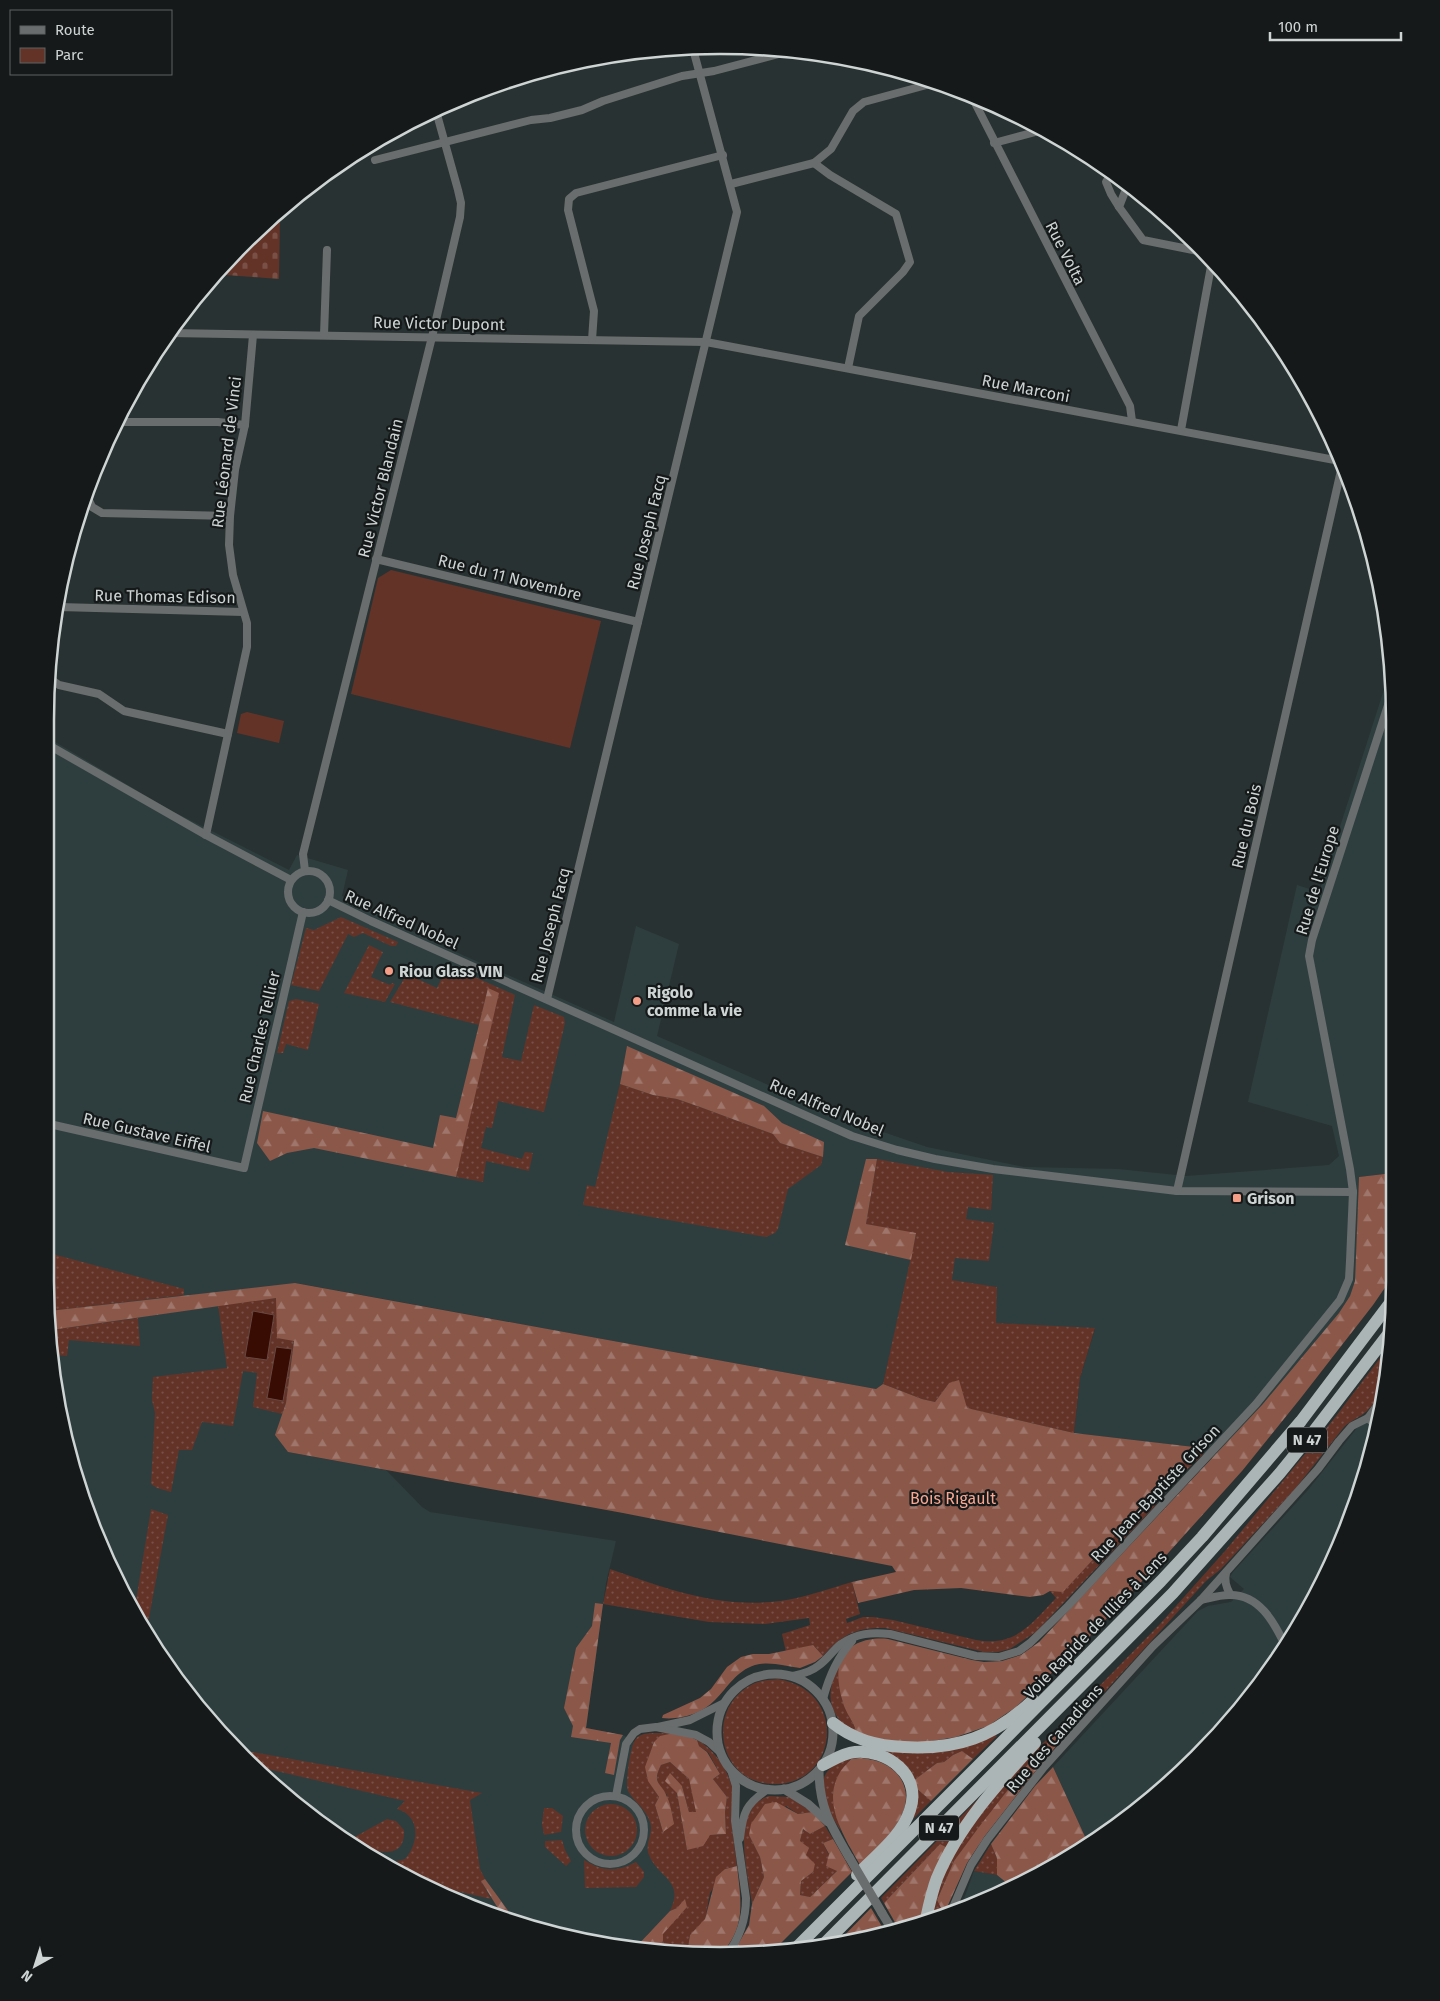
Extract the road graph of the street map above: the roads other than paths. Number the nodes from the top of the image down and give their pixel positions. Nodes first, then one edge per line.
1 (694, 55) edge
2 (772, 56) edge
3 (699, 73) junction
4 (924, 86) edge
5 (975, 104) edge
6 (437, 116) edge
7 (1034, 132) edge
8 (444, 142) junction
9 (994, 143) junction
10 (723, 155) junction
11 (375, 160) dead end
12 (814, 163) junction
13 (1108, 179) edge
14 (731, 184) junction
15 (1125, 191) edge
16 (1120, 207) junction
17 (327, 250) dead end
18 (1192, 250) edge
19 (1210, 270) edge
20 (178, 333) edge
21 (253, 335) junction
22 (324, 335) junction
23 (432, 337) junction
24 (592, 340) junction
25 (706, 342) junction
26 (848, 368) junction
27 (1132, 421) junction
28 (124, 422) edge
29 (245, 425) junction
30 (1181, 430) junction
31 (1334, 460) edge
32 (1340, 475) edge
33 (90, 503) edge
34 (230, 516) junction
35 (376, 558) junction
36 (64, 607) edge
37 (243, 612) junction
38 (638, 622) junction
39 (55, 683) edge
40 (1386, 712) edge
41 (228, 734) junction
42 (54, 748) edge
43 (206, 835) junction
44 (305, 871) junction
45 (291, 880) junction
46 (328, 900) junction
47 (303, 912) junction
48 (547, 999) junction
49 (54, 1125) edge
50 (244, 1168) joint
51 (1177, 1191) junction
52 (1353, 1192) junction
53 (1385, 1309) edge
54 (1384, 1340) edge
55 (1373, 1411) edge
56 (1368, 1418) junction
57 (1371, 1421) edge
58 (1227, 1570) junction
59 (1230, 1594) junction
60 (1202, 1600) junction
61 (854, 1638) junction
62 (1282, 1639) edge
63 (793, 1676) junction
64 (1053, 1691) junction
65 (823, 1698) junction
66 (724, 1703) junction
67 (1056, 1710) junction
68 (833, 1723) junction
69 (656, 1727) junction
70 (721, 1753) junction
71 (821, 1767) junction
72 (731, 1770) junction
73 (768, 1789) junction
74 (784, 1789) junction
75 (616, 1796) junction
76 (830, 1824) junction
77 (739, 1848) junction
78 (954, 1905) edge
79 (837, 1908) junction
80 (927, 1914) edge
81 (890, 1926) edge
82 (830, 1938) edge
83 (802, 1942) edge
84 (733, 1947) edge

1 - 3 street, Rue Joseph Facq
2 - 3 street
3 - 8 street
3 - 10 street, Rue Joseph Facq
4 - 12 street
5 - 9 street, Rue Volta
6 - 8 street, Rue Victor Blandain
7 - 9 street
8 - 11 street
8 - 23 street, Rue Victor Blandain
9 - 27 street, Rue Volta
10 - 14 street, Rue Joseph Facq
10 - 24 street
12 - 14 street
12 - 26 street
13 - 16 street
14 - 25 street, Rue Joseph Facq
15 - 16 street
16 - 18 street
17 - 22 street
19 - 30 street
20 - 21 street, Rue Victor Dupont
21 - 22 street, Rue Victor Dupont
21 - 29 street, Rue Léonard de Vinci
22 - 23 street, Rue Victor Dupont
23 - 24 street, Rue Victor Dupont
23 - 35 street, Rue Victor Blandain
24 - 25 street, Rue Victor Dupont
25 - 26 street, Rue Marconi
25 - 38 street, Rue Joseph Facq
26 - 27 street, Rue Marconi
27 - 30 street, Rue Marconi
28 - 29 street
29 - 34 street, Rue Léonard de Vinci
30 - 31 street, Rue Marconi
32 - 51 street, Rue du Bois
33 - 34 street
34 - 37 street, Rue Léonard de Vinci
35 - 38 street, Rue du 11 Novembre
35 - 44 street, Rue Victor Blandain
36 - 37 street, Rue Thomas Edison
37 - 41 street, Rue Léonard de Vinci
38 - 48 street, Rue Joseph Facq
39 - 41 street
40 - 52 street, Rue de l'Europe
41 - 43 street, Rue Léonard de Vinci
42 - 43 street
43 - 45 street
44 - 45 street
44 - 46 street
45 - 47 street
46 - 47 street
46 - 48 street, Rue Alfred Nobel
47 - 50 street, Rue Charles Tellier
48 - 51 street, Rue Alfred Nobel
49 - 50 street, Rue Gustave Eiffel
51 - 52 street, Rue Alfred Nobel
52 - 61 street, Rue Jean-Baptiste Grison
53 - 64 highway, Voie Rapide de Illies à Lens / N 47
54 - 67 highway, N 47
55 - 56 street
56 - 57 street
56 - 58 street, Rue des Canadiens
58 - 59 street
58 - 60 street, Rue des Canadiens
59 - 60 street
59 - 62 street
60 - 78 street, Rue des Canadiens
61 - 63 street, Rue Jean-Baptiste Grison
61 - 65 street
63 - 65 street
63 - 66 street
64 - 68 highway
64 - 79 highway, Voie Rapide de Illies à Lens / N 47
65 - 68 street
66 - 69 street
66 - 70 street
67 - 80 highway
67 - 82 highway, N 47
68 - 71 street
69 - 70 street
69 - 75 street
70 - 72 street
71 - 74 street
71 - 76 street
71 - 79 highway
72 - 73 street
72 - 77 street
73 - 74 street
73 - 77 street
74 - 76 street
75 - 75 street
76 - 81 street, bridge
77 - 84 street
79 - 83 highway, Voie Rapide de Illies à Lens / N 47

